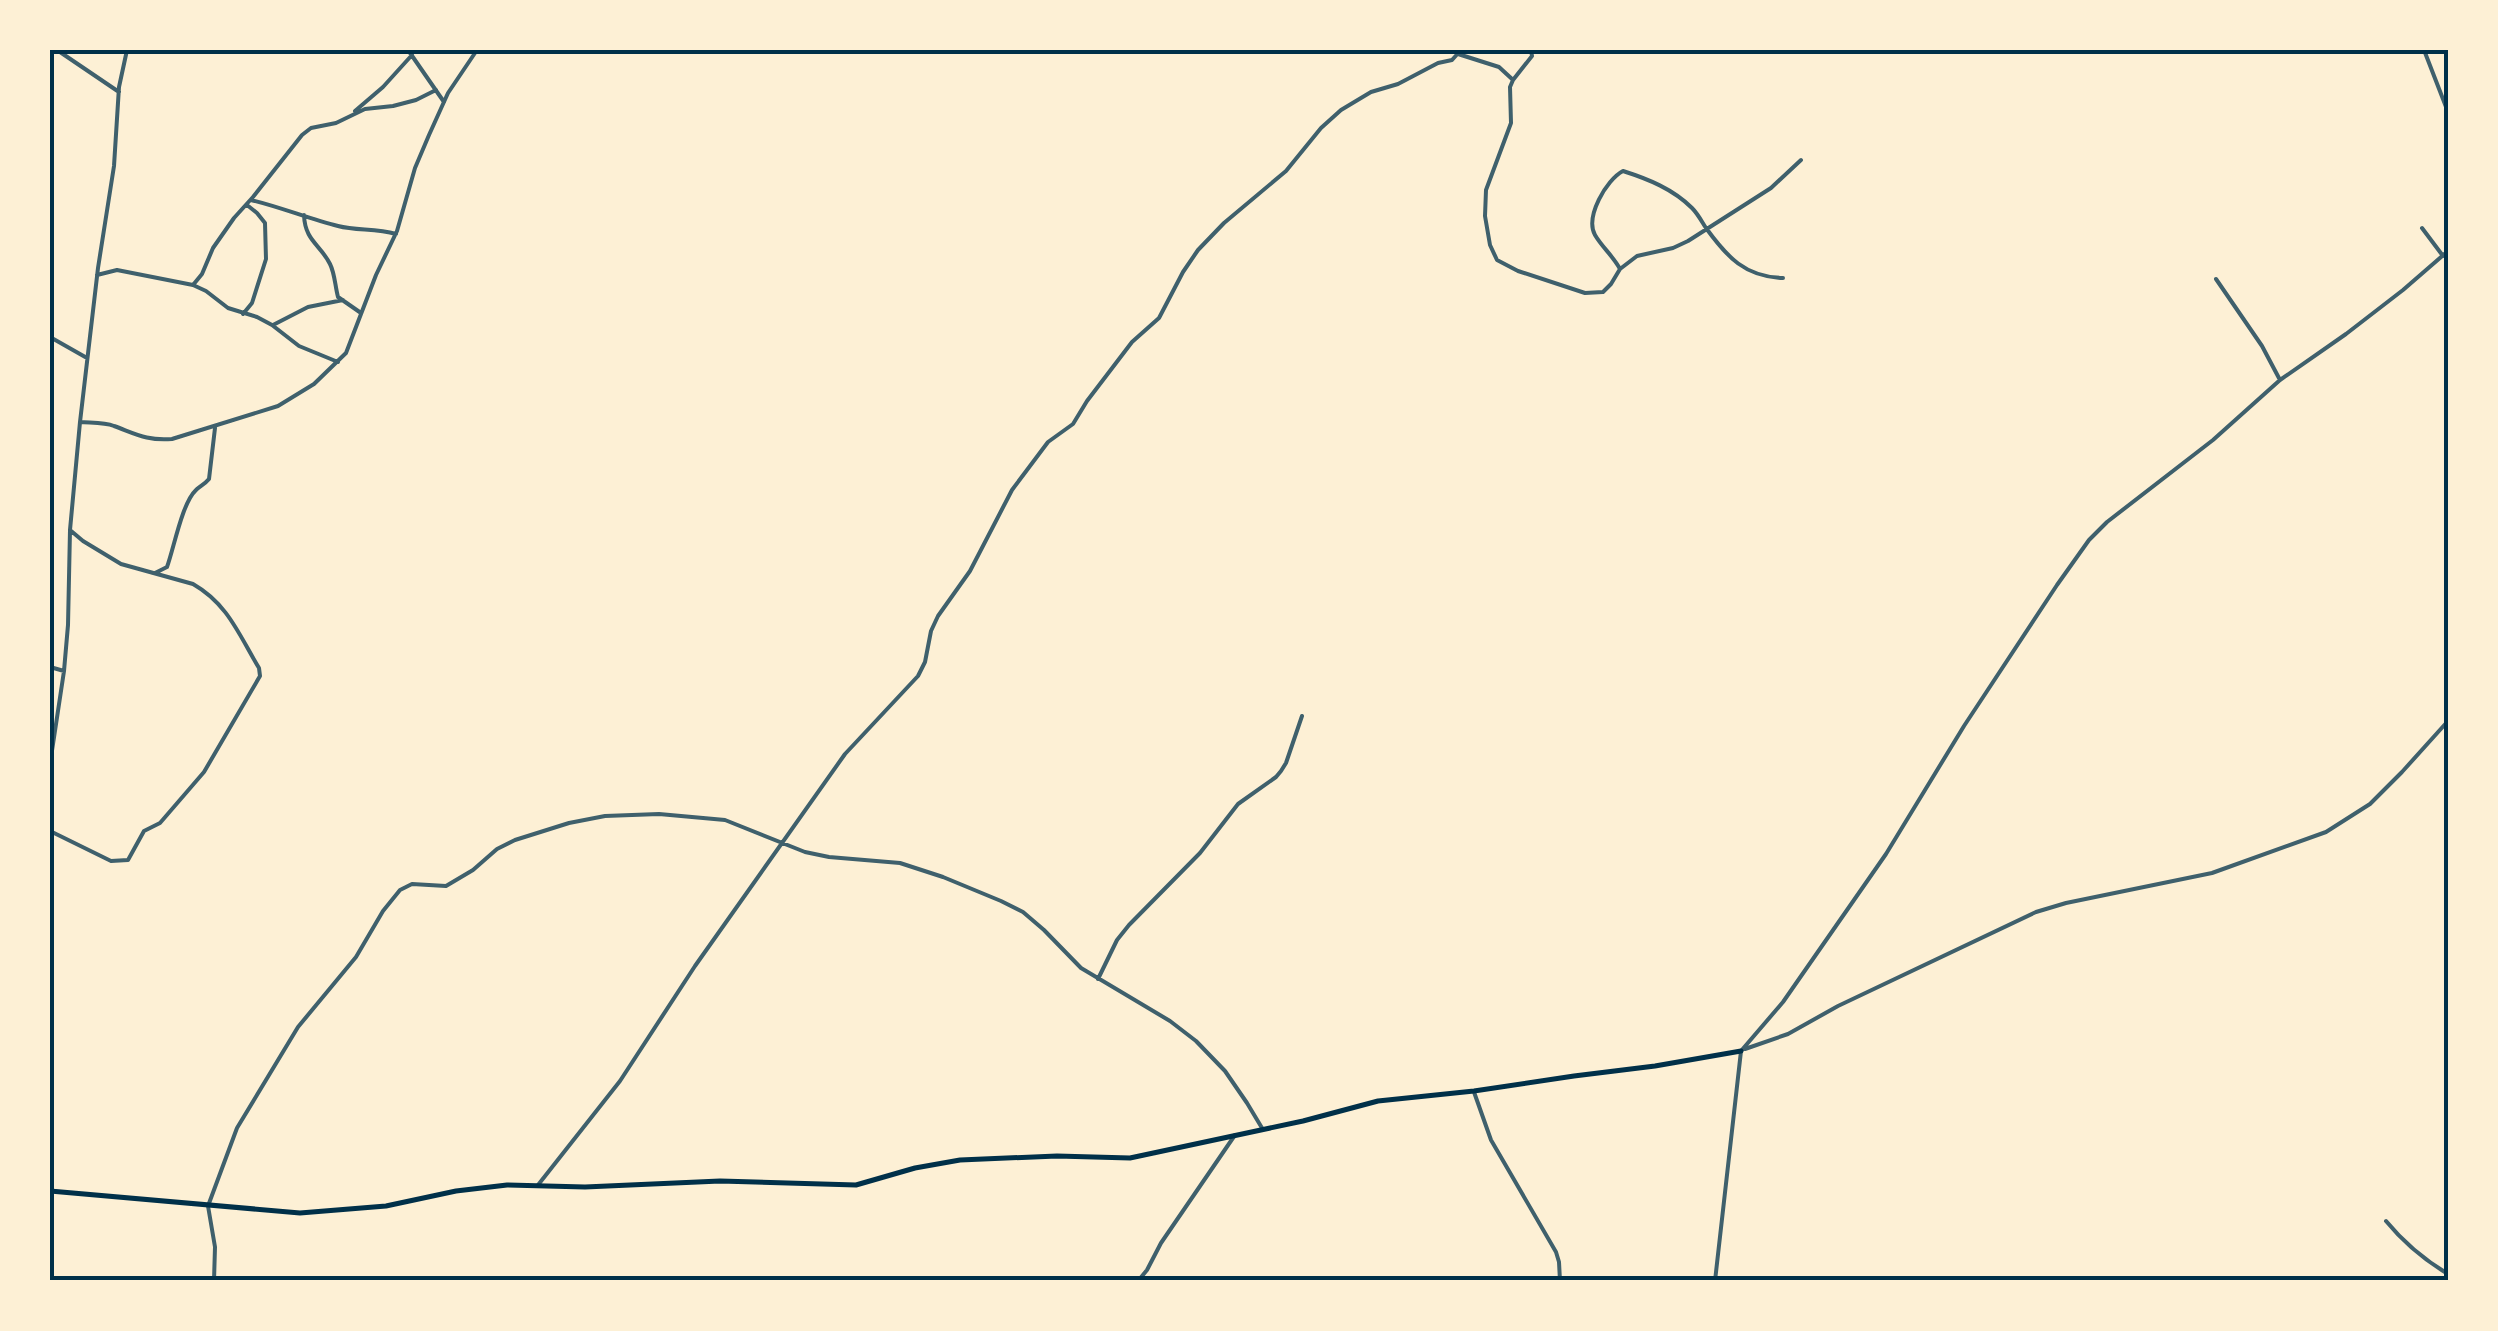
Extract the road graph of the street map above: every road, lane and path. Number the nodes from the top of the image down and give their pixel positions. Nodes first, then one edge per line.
1 (57, 50) edge
2 (127, 50) edge
3 (477, 50) edge
4 (1531, 50) edge
5 (2424, 50) edge
6 (410, 52) edge
7 (1460, 52) edge
8 (1512, 80) junction
9 (436, 90) junction
10 (119, 92) junction
11 (444, 102) junction
12 (2448, 112) edge
13 (352, 114) junction
14 (1800, 160) dead end
15 (249, 203) junction
16 (304, 215) junction
17 (1706, 228) junction
18 (2422, 228) dead end
19 (396, 234) junction
20 (2448, 251) edge
21 (2442, 256) junction
22 (1620, 269) junction
23 (98, 275) junction
24 (1782, 278) dead end
25 (2216, 279) dead end
26 (194, 285) junction
27 (343, 300) junction
28 (361, 313) junction
29 (244, 314) junction
30 (272, 325) junction
31 (50, 338) edge
32 (87, 358) junction
33 (338, 362) junction
34 (2280, 380) junction
35 (80, 422) junction
36 (215, 426) junction
37 (70, 530) junction
38 (156, 573) junction
39 (50, 667) edge
40 (64, 671) junction
41 (1302, 716) dead end
42 (2448, 722) edge
43 (50, 764) edge
44 (50, 831) edge
45 (782, 843) junction
46 (1098, 979) junction
47 (1741, 1051) junction
48 (1474, 1092) junction
49 (1262, 1128) junction
50 (1236, 1134) junction
51 (536, 1187) junction
52 (50, 1191) edge
53 (208, 1206) junction
54 (2386, 1221) dead end
55 (2448, 1274) edge
56 (214, 1281) edge
57 (1138, 1281) edge
58 (1560, 1281) edge
59 (1715, 1281) edge

1 - 10 street
2 - 10 street
3 - 11 street
4 - 8 street
5 - 12 street
6 - 9 street
6 - 13 street
7 - 8 street
7 - 45 street
8 - 22 street
9 - 11 street
9 - 13 street
10 - 23 street
11 - 19 street
13 - 15 street
14 - 17 street
15 - 16 street
15 - 26 street
15 - 29 street
16 - 19 street
16 - 27 street
17 - 22 street
17 - 22 street
17 - 24 street
18 - 21 street
19 - 28 street
20 - 21 street
21 - 34 street
23 - 26 street
23 - 32 street
25 - 34 street
26 - 29 street
27 - 28 street
27 - 30 street
28 - 33 street
29 - 30 street
30 - 33 street
31 - 32 street
32 - 35 street
33 - 36 street
34 - 47 street
35 - 36 street
35 - 37 street
36 - 38 street
37 - 38 street
37 - 40 street
38 - 44 street
39 - 40 street
40 - 43 street
41 - 46 street
42 - 47 street
45 - 46 street
45 - 51 street
45 - 53 street
46 - 49 street
47 - 48 main road
47 - 59 street
48 - 49 main road
48 - 58 street
49 - 50 main road
50 - 51 main road
50 - 57 street
51 - 53 main road
52 - 53 main road
53 - 56 street
54 - 55 street

